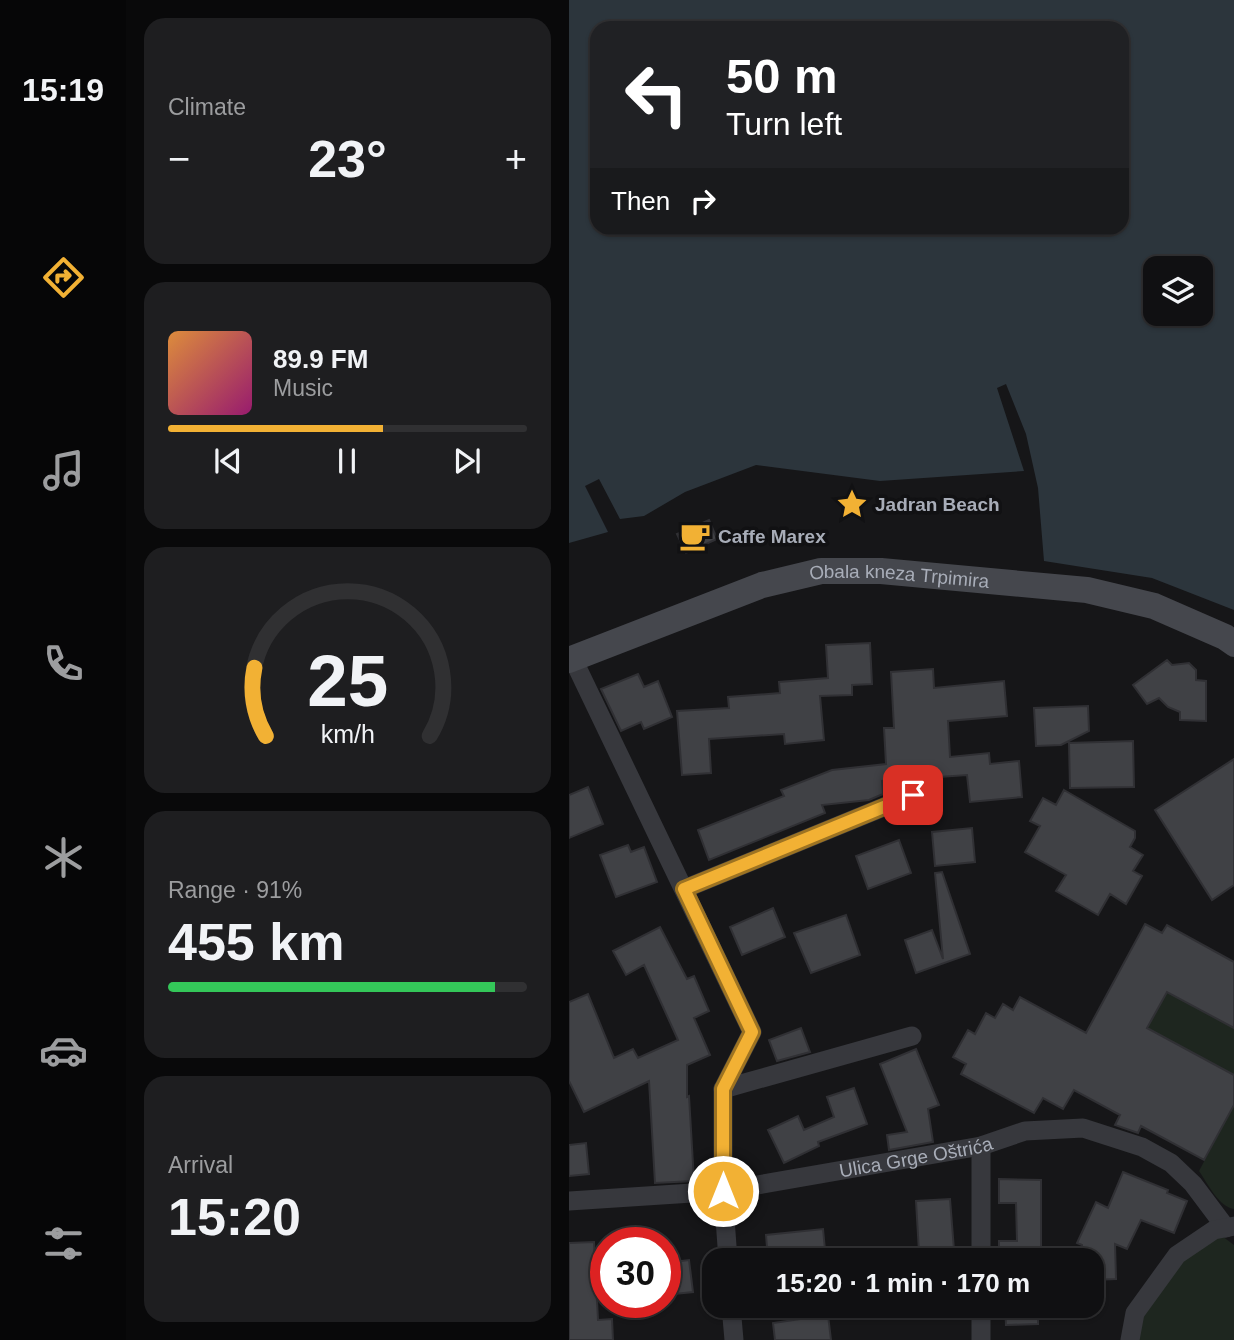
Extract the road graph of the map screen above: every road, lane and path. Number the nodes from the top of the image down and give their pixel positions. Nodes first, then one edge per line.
1 (1234, 644) edge
2 (571, 660) edge
3 (913, 795) dead end
4 (684, 889) junction
5 (912, 1036) dead end
6 (723, 1089) junction
7 (981, 1146) junction
8 (723, 1191) junction
9 (569, 1201) edge
10 (1230, 1227) edge
11 (727, 1248) edge
12 (981, 1248) edge
13 (732, 1318) edge
14 (981, 1318) edge
15 (734, 1340) edge
16 (981, 1340) edge
17 (1130, 1340) edge

1 - 2 street, Obala kneza Trpimira
2 - 4 street
3 - 4 street
4 - 6 street
5 - 6 street
6 - 8 street
7 - 8 street, Ulica Grge Oštrića
7 - 10 street, Ulica Grge Oštrića
7 - 12 street
8 - 9 street, Ulica Grge Oštrića
8 - 11 street
10 - 17 street
13 - 15 street
14 - 16 street

